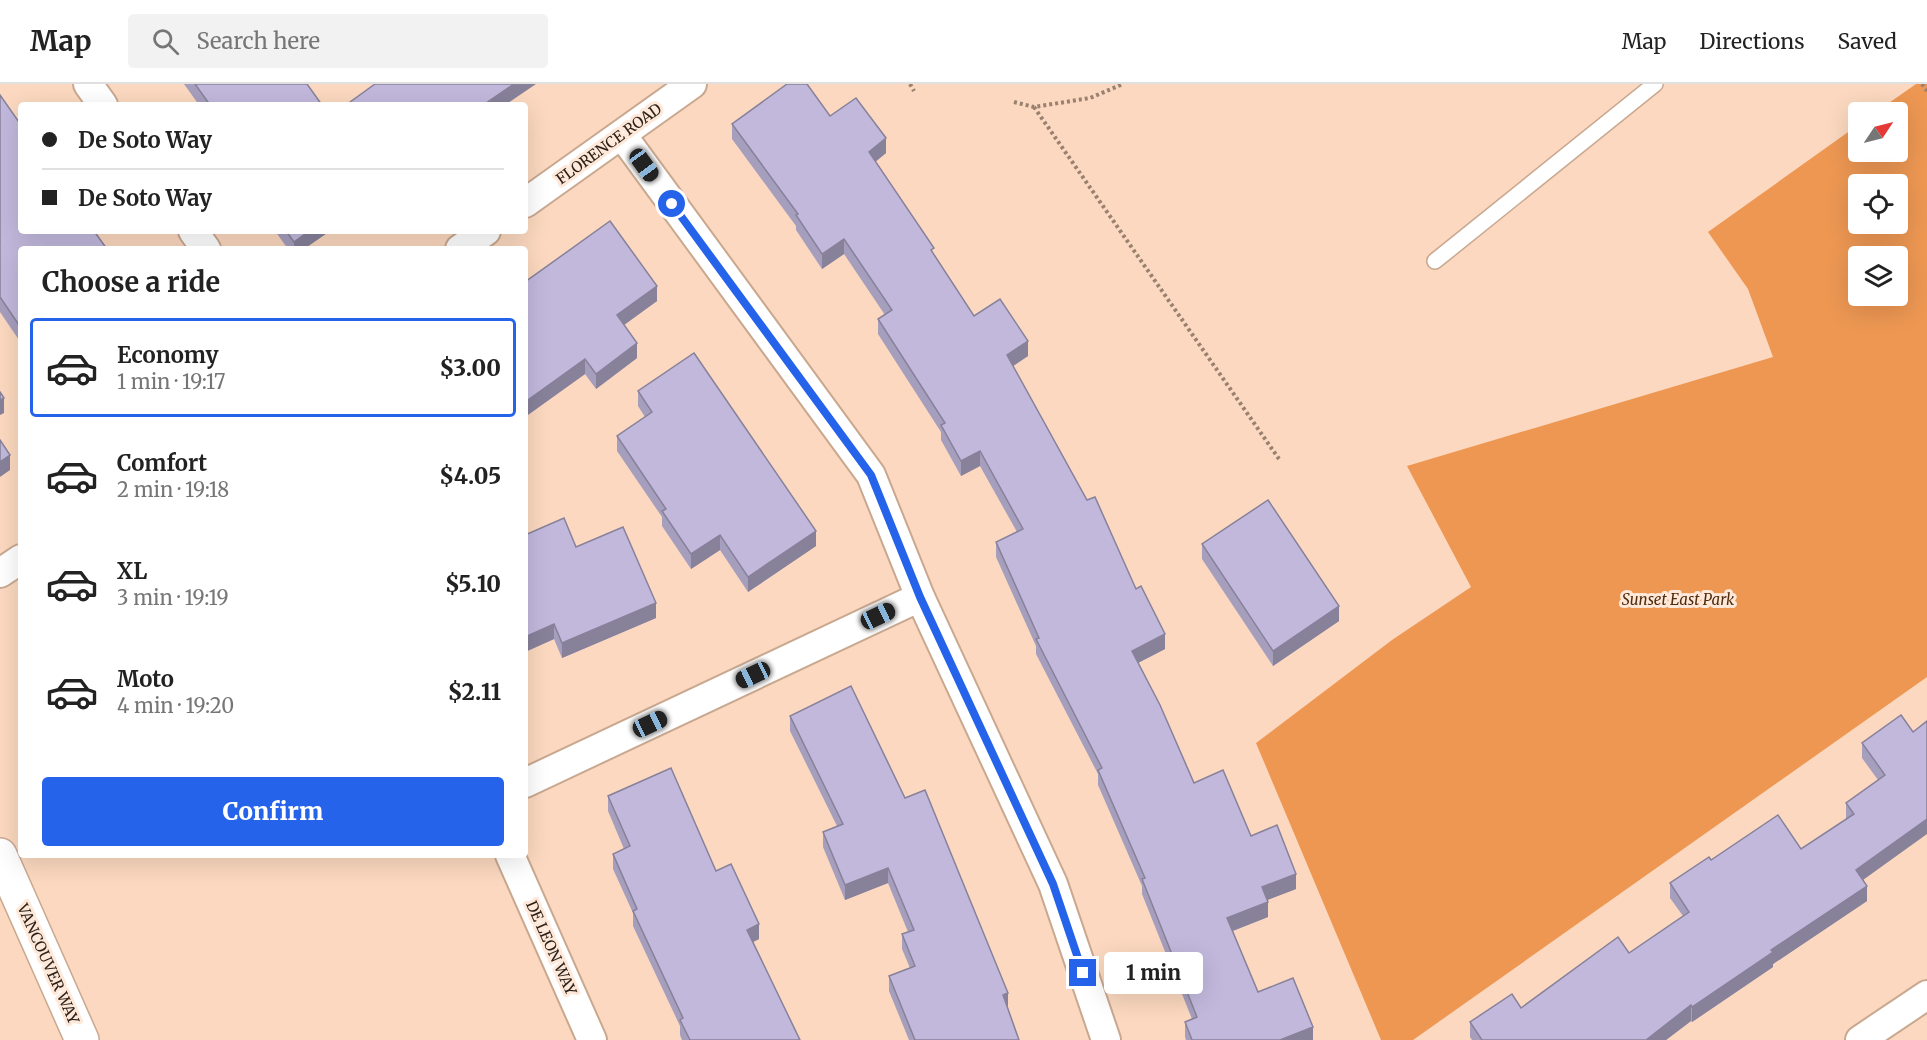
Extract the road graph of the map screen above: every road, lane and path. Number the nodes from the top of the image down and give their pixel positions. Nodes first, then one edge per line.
1 (88, 84) edge
2 (692, 84) edge
3 (910, 84) edge
4 (1123, 84) edge
5 (1655, 84) edge
6 (1922, 84) edge
7 (914, 91) dead end
8 (1927, 91) edge
9 (101, 102) edge
10 (1014, 102) dead end
11 (1034, 107) junction
12 (622, 135) junction
13 (528, 201) edge
14 (482, 234) edge
15 (464, 246) edge
16 (1435, 261) dead end
17 (1279, 459) dead end
18 (18, 561) edge
19 (0, 573) edge
20 (920, 597) junction
21 (528, 782) edge
22 (0, 855) edge
23 (511, 858) edge
24 (1927, 994) edge
25 (81, 1040) edge
26 (592, 1040) edge
27 (1106, 1040) edge
28 (1860, 1040) edge

1 - 9 street
2 - 12 street, FLORENCE ROAD
3 - 7 path
4 - 11 path
5 - 16 lane
6 - 8 path
10 - 11 path
11 - 17 path
12 - 13 street, FLORENCE ROAD
12 - 20 street
14 - 15 street
18 - 19 street
20 - 21 street
20 - 27 street
22 - 25 street, VANCOUVER WAY
23 - 26 street, DE LEON WAY
24 - 28 street

